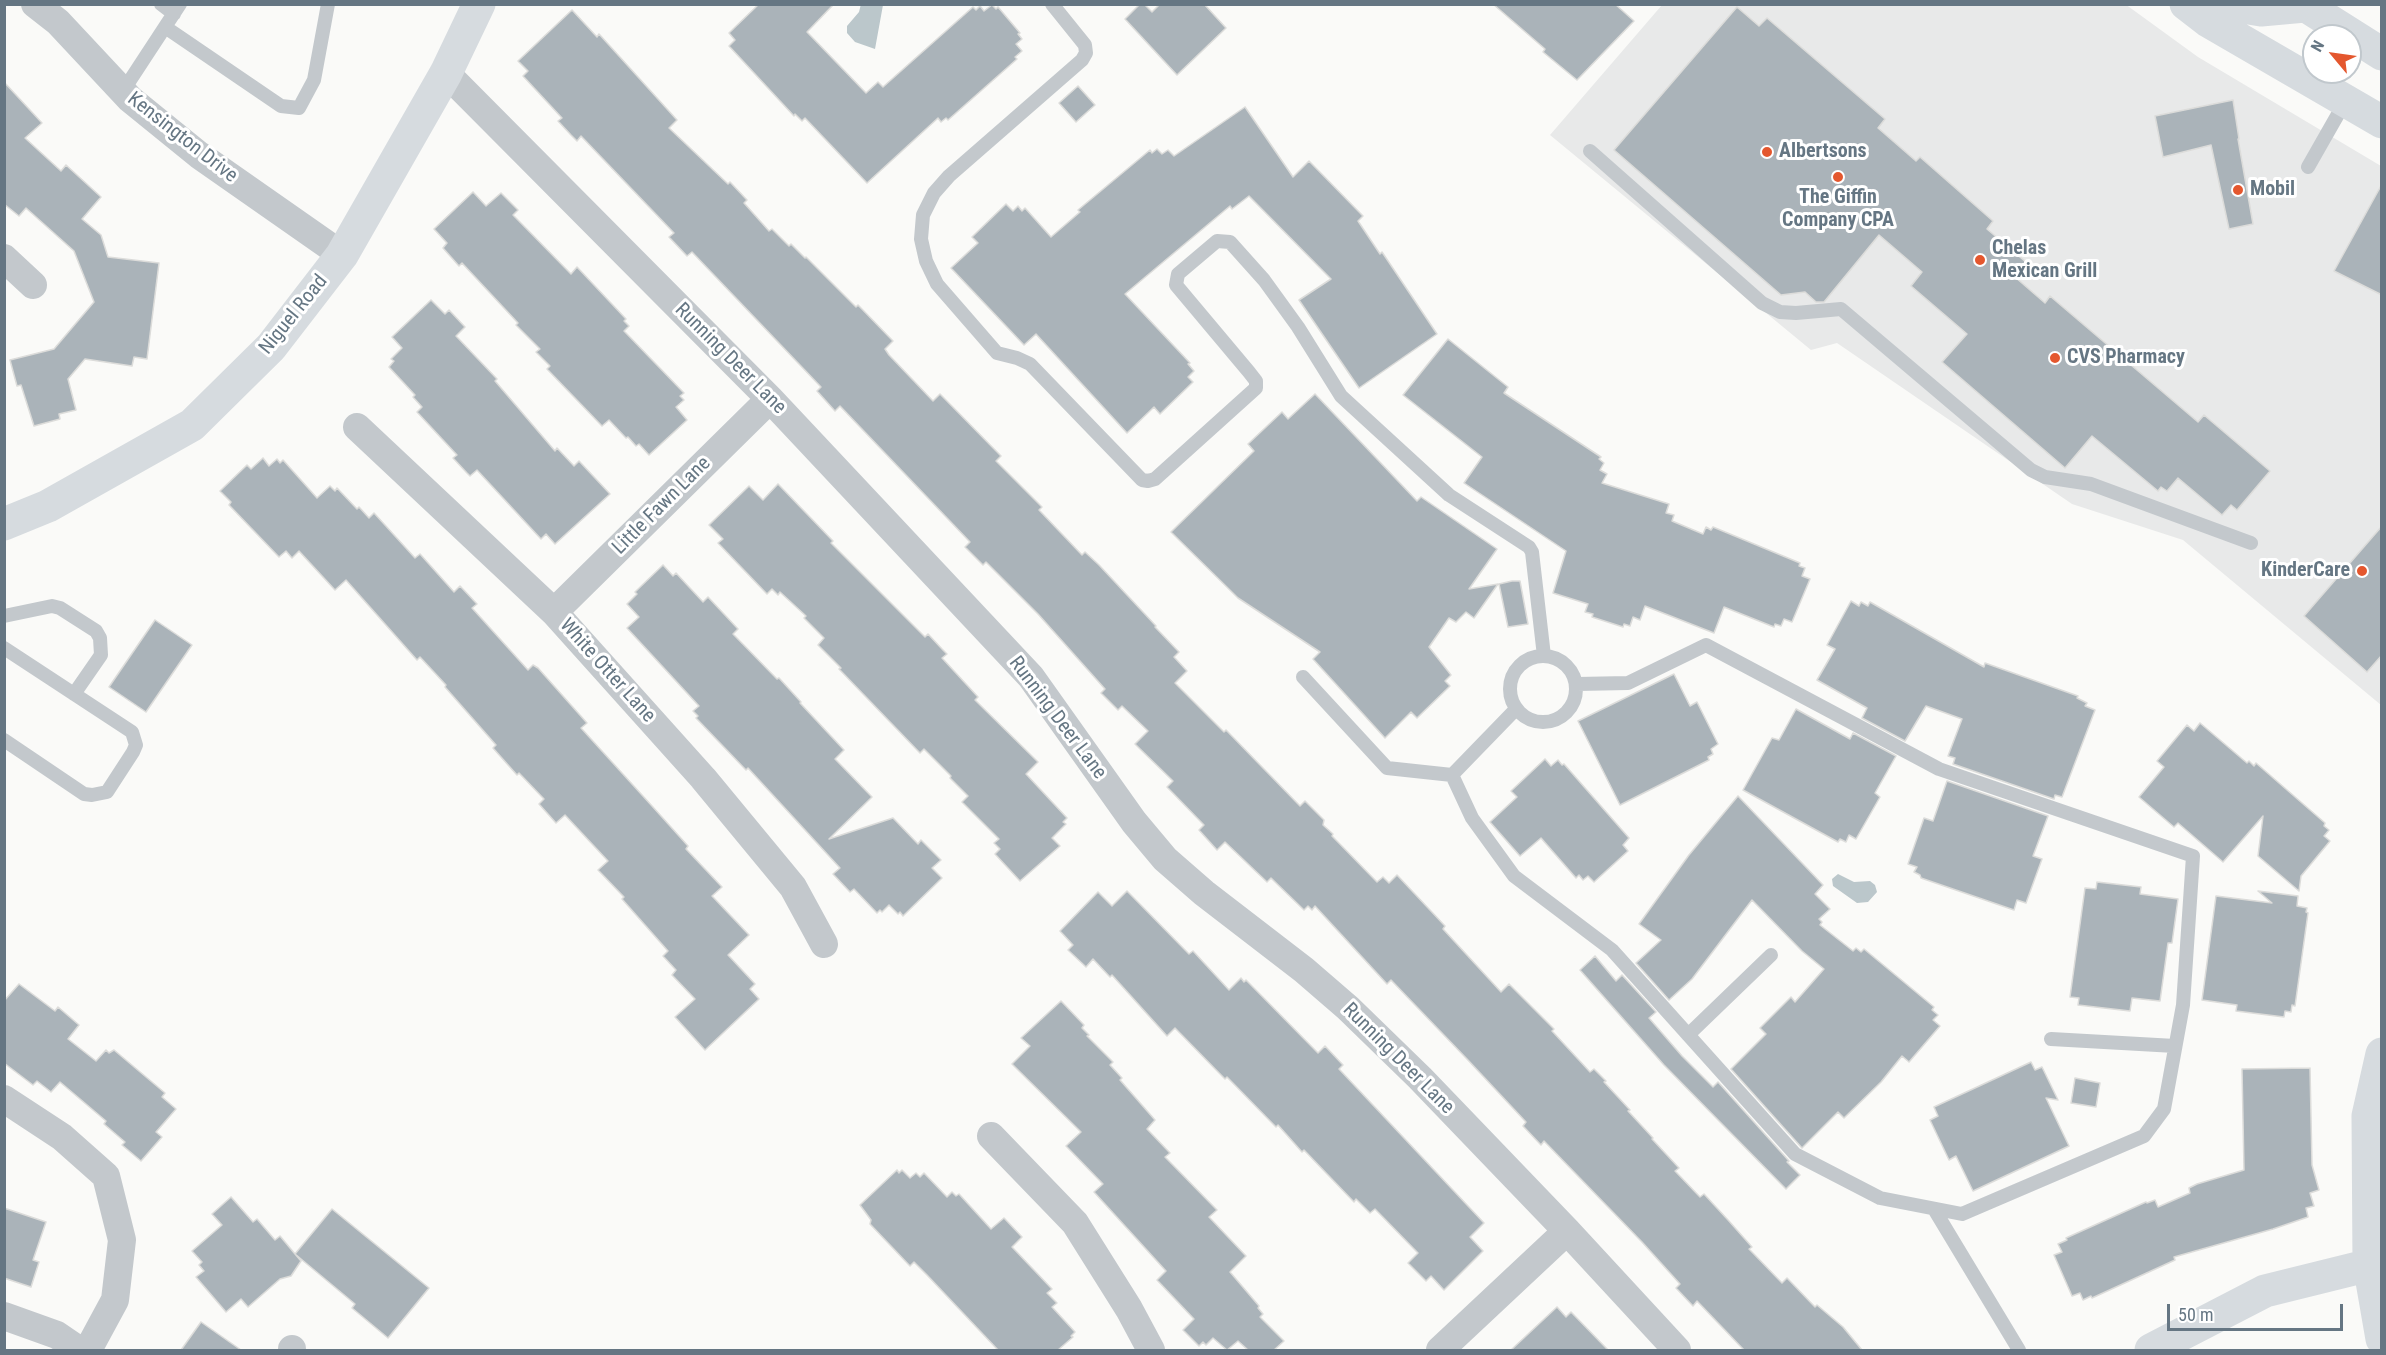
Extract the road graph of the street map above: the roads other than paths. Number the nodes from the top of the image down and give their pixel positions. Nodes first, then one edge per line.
1 (35, 4) edge
2 (161, 4) edge
3 (328, 4) edge
4 (480, 4) edge
5 (1052, 4) edge
6 (2304, 5) edge
7 (2200, 7) edge
8 (177, 9) edge
9 (165, 27) junction
10 (2382, 54) edge
11 (446, 73) junction
12 (123, 91) junction
13 (2345, 102) junction
14 (2382, 122) edge
15 (1590, 151) dead end
16 (2308, 167) dead end
17 (342, 255) junction
18 (4, 258) edge
19 (33, 285) dead end
20 (770, 399) junction
21 (357, 427) dead end
22 (4, 524) edge
23 (2251, 543) dead end
24 (554, 612) junction
25 (4, 616) edge
26 (4, 648) edge
27 (1544, 656) junction
28 (1303, 677) dead end
29 (1577, 684) junction
30 (74, 694) junction
31 (1516, 709) junction
32 (4, 740) edge
33 (1452, 775) junction
34 (824, 944) dead end
35 (1771, 955) dead end
36 (1688, 1035) junction
37 (2051, 1039) dead end
38 (2175, 1046) junction
39 (2382, 1054) edge
40 (4, 1099) edge
41 (991, 1136) dead end
42 (1934, 1209) junction
43 (1567, 1231) junction
44 (2375, 1263) edge
45 (4, 1316) edge
46 (2382, 1339) edge
47 (79, 1350) edge
48 (88, 1350) edge
49 (1151, 1350) edge
50 (1440, 1350) edge
51 (1677, 1350) edge
52 (2019, 1350) edge
53 (2151, 1350) edge

1 - 12 street, Kensington Drive
2 - 8 lane
3 - 9 lane
4 - 11 main road, Niguel Road
5 - 27 lane
6 - 7 main road
6 - 10 main road
7 - 13 main road
8 - 9 lane
9 - 12 lane
11 - 17 main road, Niguel Road
11 - 20 street, Running Deer Lane
12 - 17 street, Kensington Drive
13 - 14 main road
13 - 16 lane
15 - 23 lane
17 - 22 main road, Niguel Road
18 - 19 street
20 - 24 street, Little Fawn Lane
20 - 43 street, Running Deer Lane
21 - 24 street, White Otter Lane
24 - 34 street, White Otter Lane
25 - 30 lane
26 - 30 lane
27 - 29 lane
27 - 31 lane
28 - 33 lane
29 - 31 lane
29 - 38 lane
30 - 32 lane
31 - 33 lane
33 - 36 lane
35 - 36 lane
36 - 42 lane
37 - 38 lane
38 - 42 lane
39 - 44 main road
40 - 48 street
41 - 49 street
42 - 52 lane
43 - 50 street
43 - 51 street, Running Deer Lane
44 - 46 main road
44 - 53 main road
45 - 47 street

